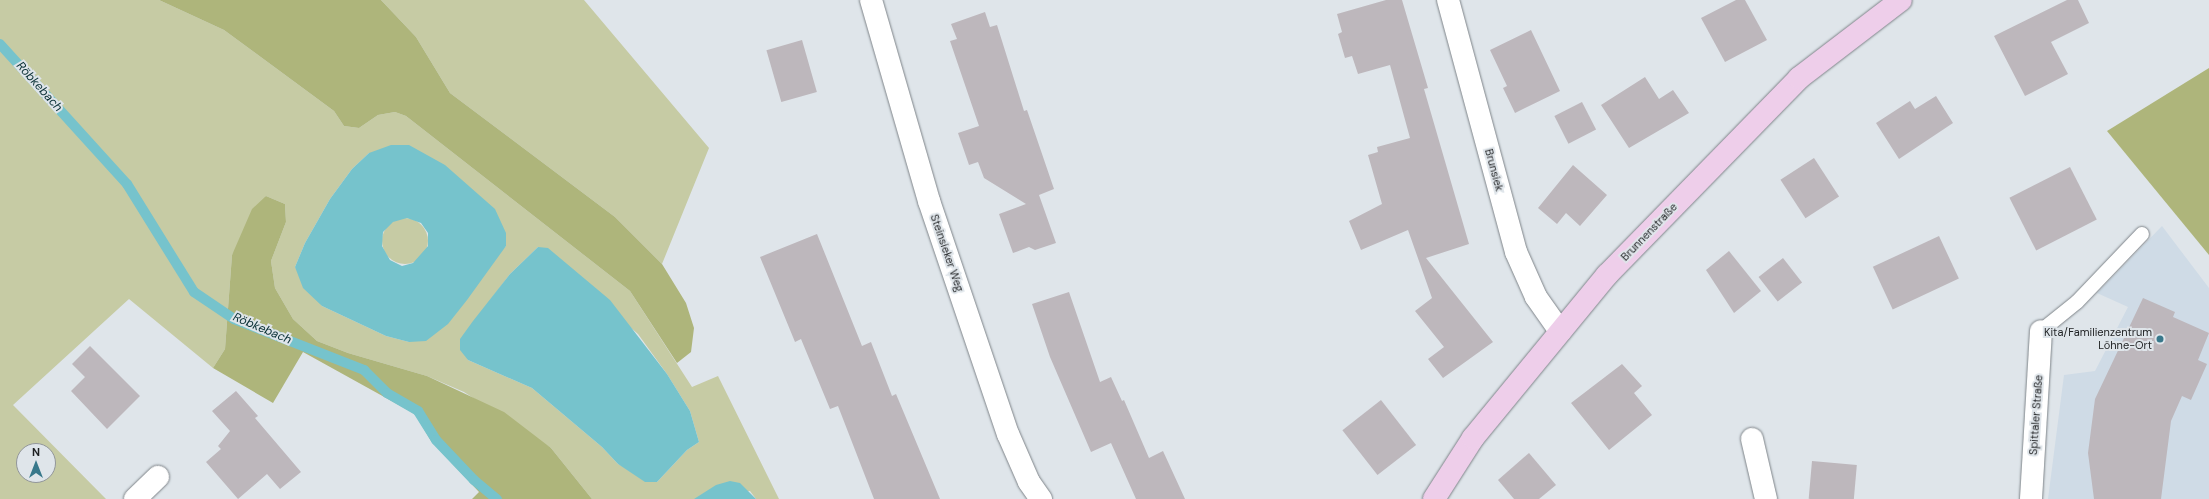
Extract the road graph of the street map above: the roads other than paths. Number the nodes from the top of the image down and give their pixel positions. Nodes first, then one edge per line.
1 (871, 0) edge
2 (1448, 0) edge
3 (1901, 0) edge
4 (2142, 234) dead end
5 (1560, 331) junction
6 (2041, 331) joint
7 (1752, 439) dead end
8 (158, 477) dead end
9 (135, 499) edge
10 (1041, 499) edge
11 (1434, 499) edge
12 (1766, 499) edge
13 (2031, 499) edge

1 - 10 street, Steinsieker Weg
2 - 5 street, Brunsiek
3 - 5 street, Brunnenstraße
4 - 6 lane
5 - 11 street, Brunnenstraße
6 - 13 street, Spittaler Straße
7 - 12 street
8 - 9 street

